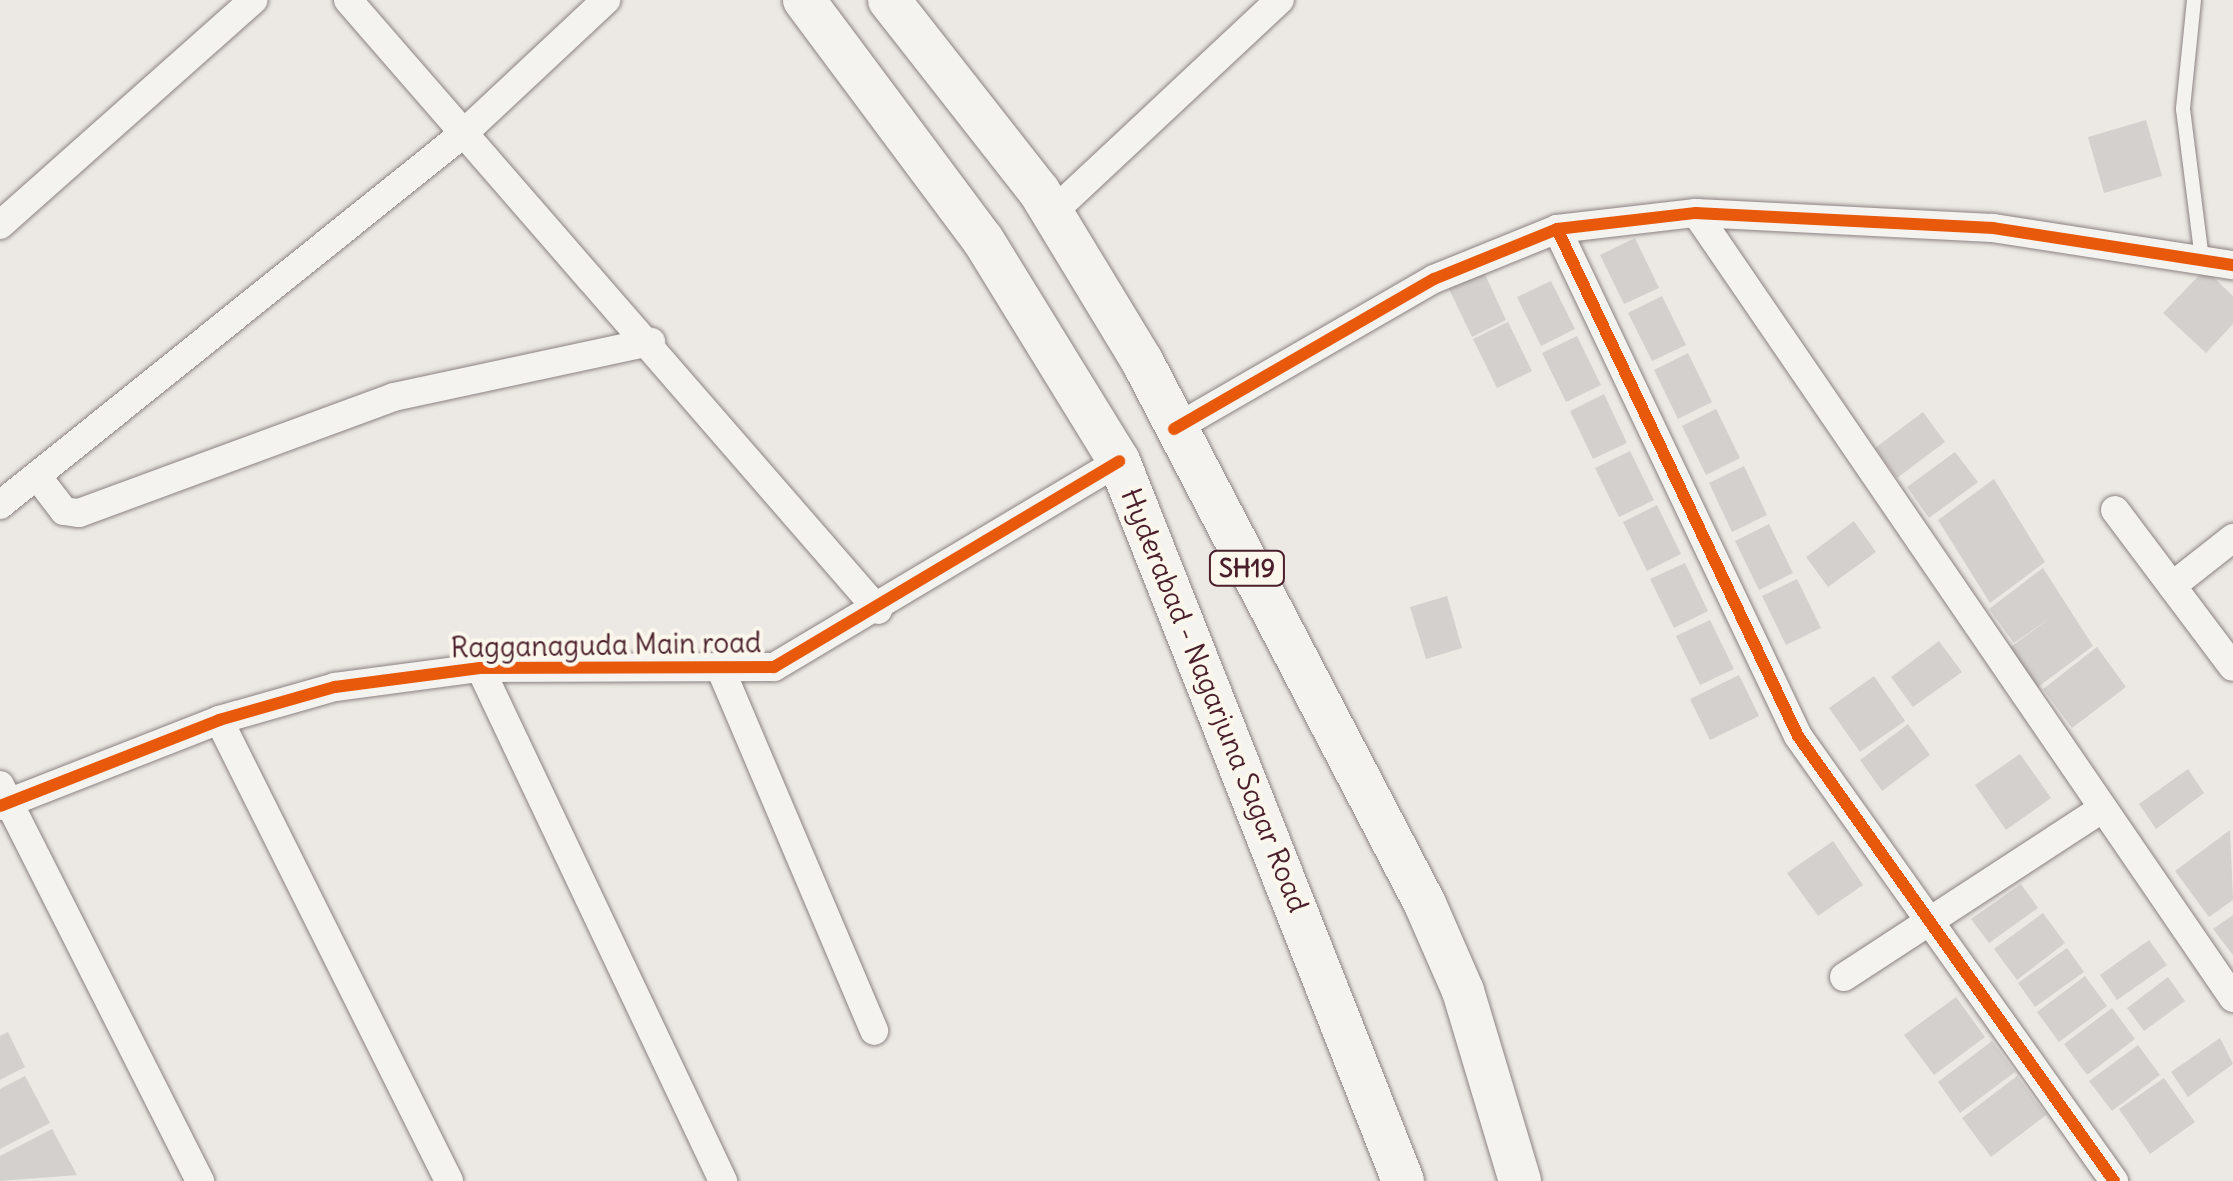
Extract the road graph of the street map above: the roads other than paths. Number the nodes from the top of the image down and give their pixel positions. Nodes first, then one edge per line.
1 (253, 0) edge
2 (348, 0) edge
3 (606, 0) edge
4 (804, 0) edge
5 (888, 0) edge
6 (1280, 0) edge
7 (2194, 0) edge
8 (464, 133) junction
9 (1696, 213) junction
10 (1052, 214) junction
11 (0, 225) edge
12 (1557, 230) junction
13 (2202, 259) junction
14 (2233, 265) edge
15 (650, 342) junction
16 (1174, 430) junction
17 (1119, 462) junction
18 (36, 476) junction
19 (0, 505) edge
20 (2115, 510) dead end
21 (2233, 538) edge
22 (2172, 586) junction
23 (878, 610) junction
24 (2233, 667) edge
25 (480, 668) junction
26 (721, 670) junction
27 (219, 720) junction
28 (3, 798) edge
29 (2102, 809) junction
30 (1932, 926) junction
31 (1844, 977) dead end
32 (2233, 998) edge
33 (874, 1031) dead end
34 (200, 1181) edge
35 (449, 1181) edge
36 (724, 1181) edge
37 (1403, 1181) edge
38 (1520, 1181) edge
39 (2114, 1181) edge

1 - 11 street
2 - 8 street
3 - 8 street
4 - 17 main road, Hyderabad - Nagarjuna Sagar Road / SH19
5 - 10 main road, SH19
6 - 10 street
7 - 13 lane
8 - 15 street
8 - 18 street
9 - 12 street
9 - 13 street
9 - 29 street
10 - 16 main road, SH19
12 - 16 street
12 - 30 street
13 - 14 street
15 - 18 street
15 - 23 street
16 - 38 main road, SH19
17 - 23 street, Ragganaguda Main road
17 - 37 main road, Hyderabad - Nagarjuna Sagar Road / SH19
18 - 19 street
20 - 22 street
21 - 22 street
22 - 24 street
23 - 26 street, Ragganaguda Main road
25 - 26 street, Ragganaguda Main road
25 - 27 street, Ragganaguda Main road
25 - 36 street
26 - 33 street
27 - 28 street, Ragganaguda Main road
27 - 35 street
28 - 34 street
29 - 30 street
29 - 32 street
30 - 31 street
30 - 39 street

